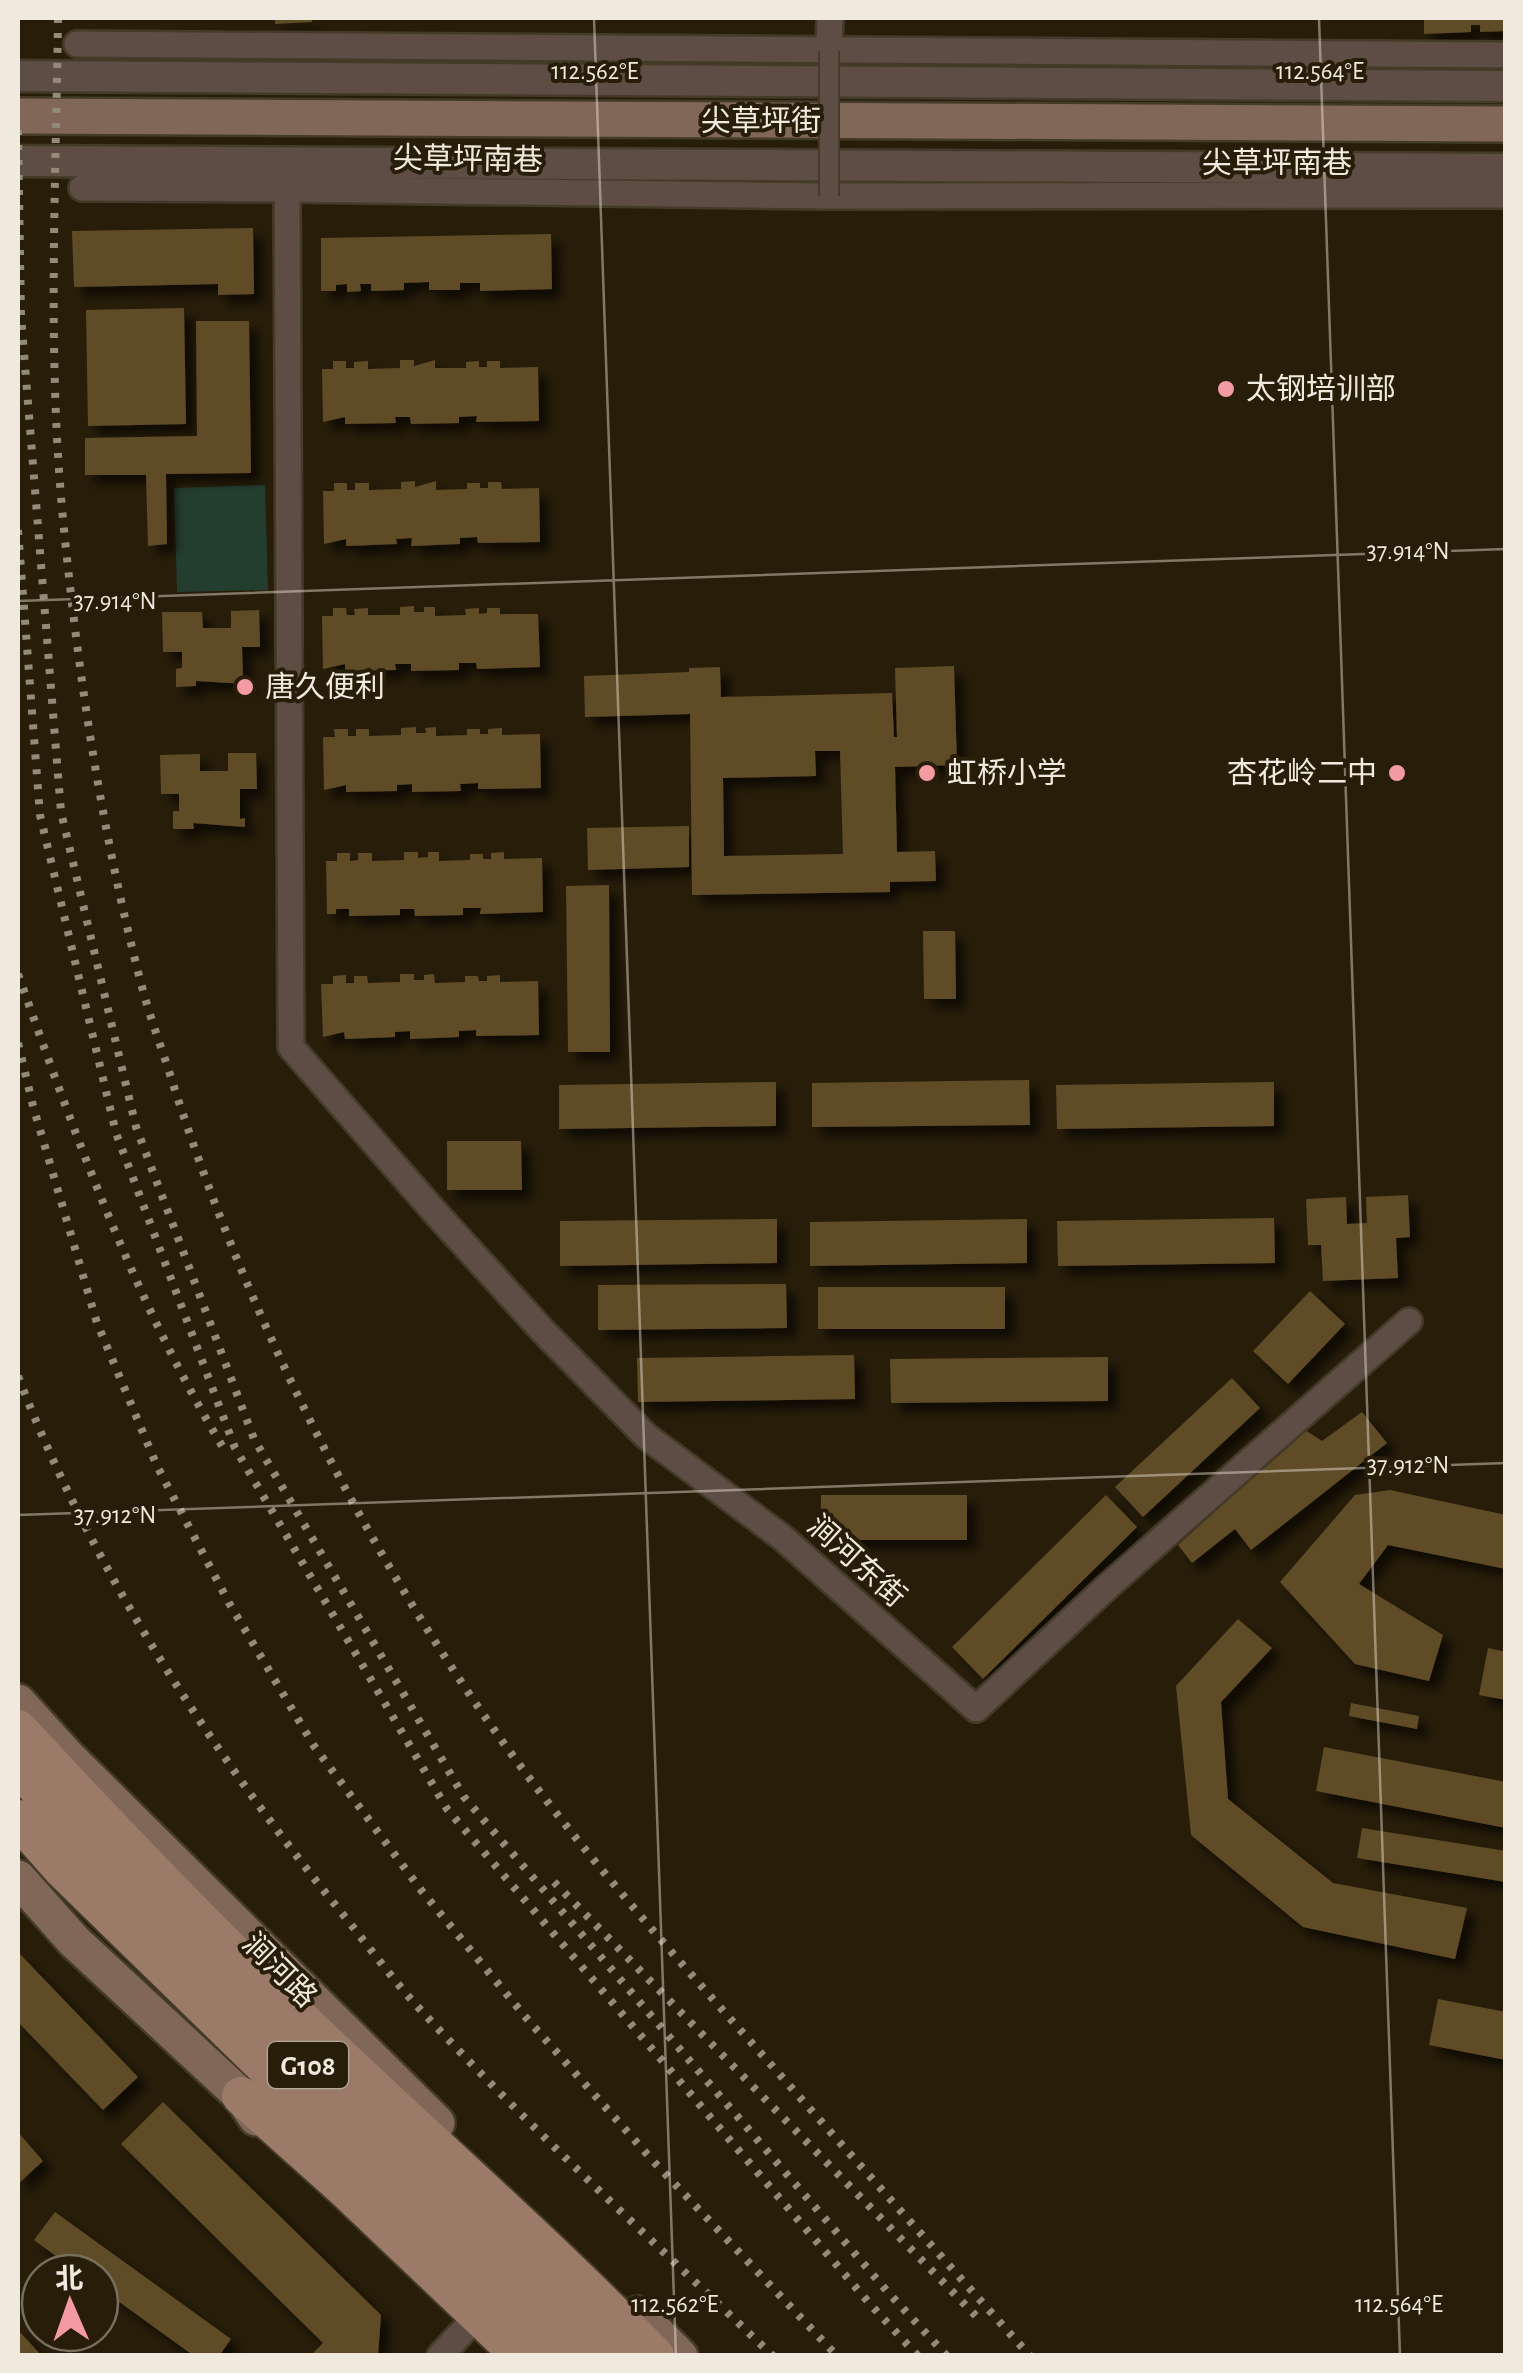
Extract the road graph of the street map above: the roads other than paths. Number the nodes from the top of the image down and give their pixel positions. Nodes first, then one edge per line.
1 (830, 18) edge
2 (77, 44) dead end
3 (829, 51) junction
4 (1506, 55) edge
5 (18, 76) edge
6 (1506, 86) edge
7 (18, 116) edge
8 (1506, 124) edge
9 (18, 139) edge
10 (1506, 143) edge
11 (18, 161) edge
12 (1506, 169) edge
13 (82, 188) dead end
14 (287, 189) junction
15 (1506, 195) edge
16 (829, 196) junction
17 (1409, 1321) dead end
18 (18, 1702) edge
19 (18, 1729) edge
20 (18, 1765) edge
21 (18, 1819) edge
22 (18, 1878) edge
23 (242, 2096) junction
24 (466, 2328) junction
25 (440, 2356) edge
26 (496, 2356) edge
27 (521, 2356) edge
28 (562, 2356) edge
29 (609, 2356) edge
30 (655, 2356) edge
31 (680, 2356) edge

1 - 3 street
2 - 3 street
3 - 4 street
3 - 16 street, bridge
5 - 6 street
7 - 8 main road, 尖草坪街
9 - 10 main road, 尖草坪街
11 - 12 street
13 - 14 street, 尖草坪南巷
14 - 16 street, 尖草坪南巷
14 - 17 street, 涧河东街
15 - 16 street, 尖草坪南巷
18 - 31 main road, 涧河路
19 - 30 main road
20 - 29 main road, 涧河路 / G108
21 - 28 main road, G108
22 - 23 main road
23 - 24 main road
23 - 27 main road
24 - 25 street
24 - 26 main road

